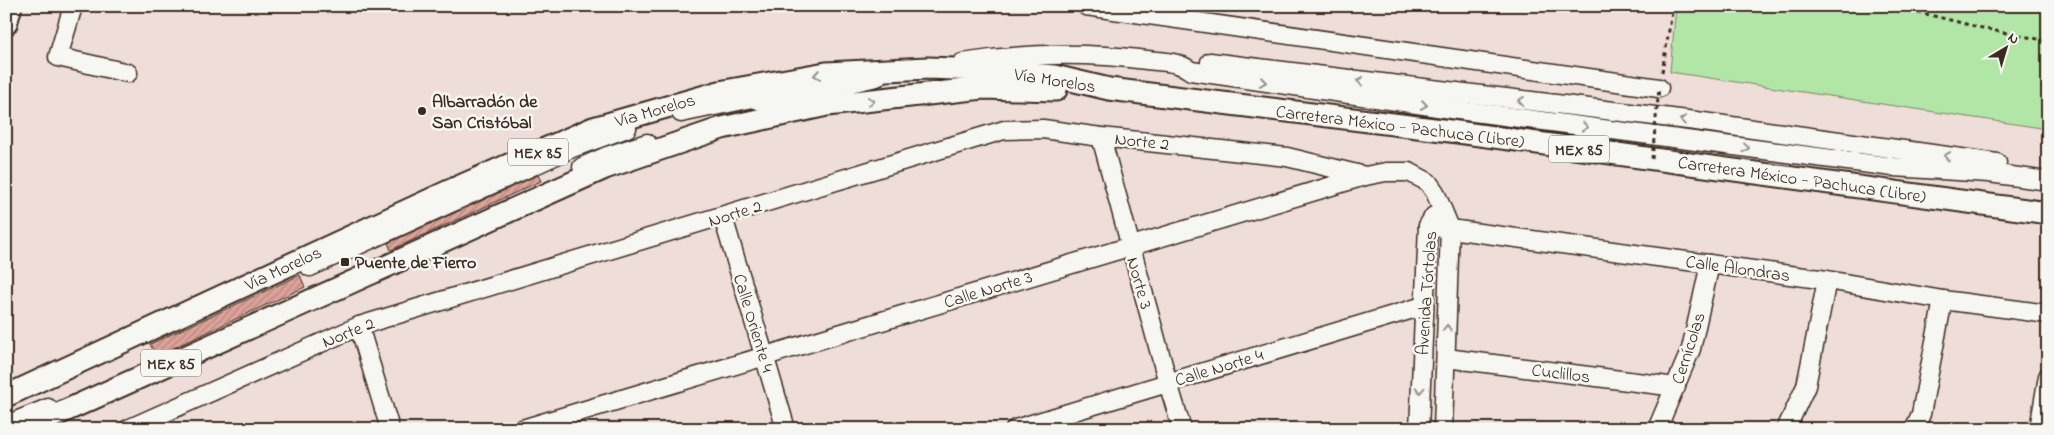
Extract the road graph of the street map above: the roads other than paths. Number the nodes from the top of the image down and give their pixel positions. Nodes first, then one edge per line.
1 (11, 6) edge
2 (73, 6) edge
3 (1086, 6) edge
4 (6, 24) edge
5 (1183, 65) junction
6 (928, 68) junction
7 (128, 73) dead end
8 (1659, 88) road end
9 (1109, 89) junction
10 (764, 102) junction
11 (1101, 137) junction
12 (2048, 170) edge
13 (1365, 176) junction
14 (2048, 181) edge
15 (1441, 205) junction
16 (2048, 213) edge
17 (723, 217) junction
18 (1428, 226) junction
19 (1450, 228) junction
20 (1130, 245) junction
21 (1710, 264) junction
22 (1827, 280) junction
23 (1943, 300) junction
24 (1423, 306) junction
25 (2048, 314) edge
26 (359, 326) junction
27 (765, 357) junction
28 (1446, 358) junction
29 (2048, 376) edge
30 (1168, 382) junction
31 (1676, 387) junction
32 (6, 396) edge
33 (6, 404) edge
34 (6, 425) edge
35 (25, 429) edge
36 (128, 429) edge
37 (390, 429) edge
38 (522, 429) edge
39 (786, 429) edge
40 (1014, 429) edge
41 (1182, 429) edge
42 (1419, 429) edge
43 (1443, 429) edge
44 (1656, 429) edge
45 (1786, 429) edge
46 (1914, 429) edge
47 (2039, 429) edge

1 - 4 main road
2 - 7 street
3 - 8 street
5 - 6 street
12 -> 5 street
5 -> 14 street
6 - 9 main road, Vía Morelos / MEX 85
6 - 10 street
6 -> 32 main road, Vía Morelos / MEX 85
9 - 16 main road, Carretera México - Pachuca (Libre) / MEX 85
35 -> 9 main road, Vía Morelos / MEX 85
10 - 33 street
10 - 34 street
11 - 13 street, Norte 2
11 - 17 street, Norte 2
11 - 20 street, Norte 3
13 - 15 street, Calle Norte 3
13 - 20 street, Calle Norte 3
15 - 18 street, Avenida Tórtolas
15 - 19 street, Avenida Tórtolas
17 - 26 street, Norte 2
17 - 27 street, Calle Oriente 4
18 - 19 street, Calle Alondras
18 - 24 street, Avenida Tórtolas
19 - 21 street, Calle Alondras
28 -> 19 street, Avenida Tórtolas
20 - 27 street, Calle Norte 3
20 - 30 street, Norte 3
21 - 22 street, Calle Alondras
21 - 31 street, Cernícolas
22 - 23 street, Calle Alondras
22 - 45 street
23 - 25 street, Calle Alondras
23 - 46 street
24 - 30 street, Calle Norte 4
24 -> 42 street, Avenida Tórtolas
26 - 36 street, Norte 2
26 - 37 street
27 - 38 street, Calle Norte 3
27 - 39 street, Calle Oriente 4
28 - 31 street, Cuclillos
28 - 43 street, Avenida Tórtolas
29 - 47 street
30 - 40 street, Calle Norte 4
30 - 41 street, Norte 3
31 - 44 street, Cernícolas

